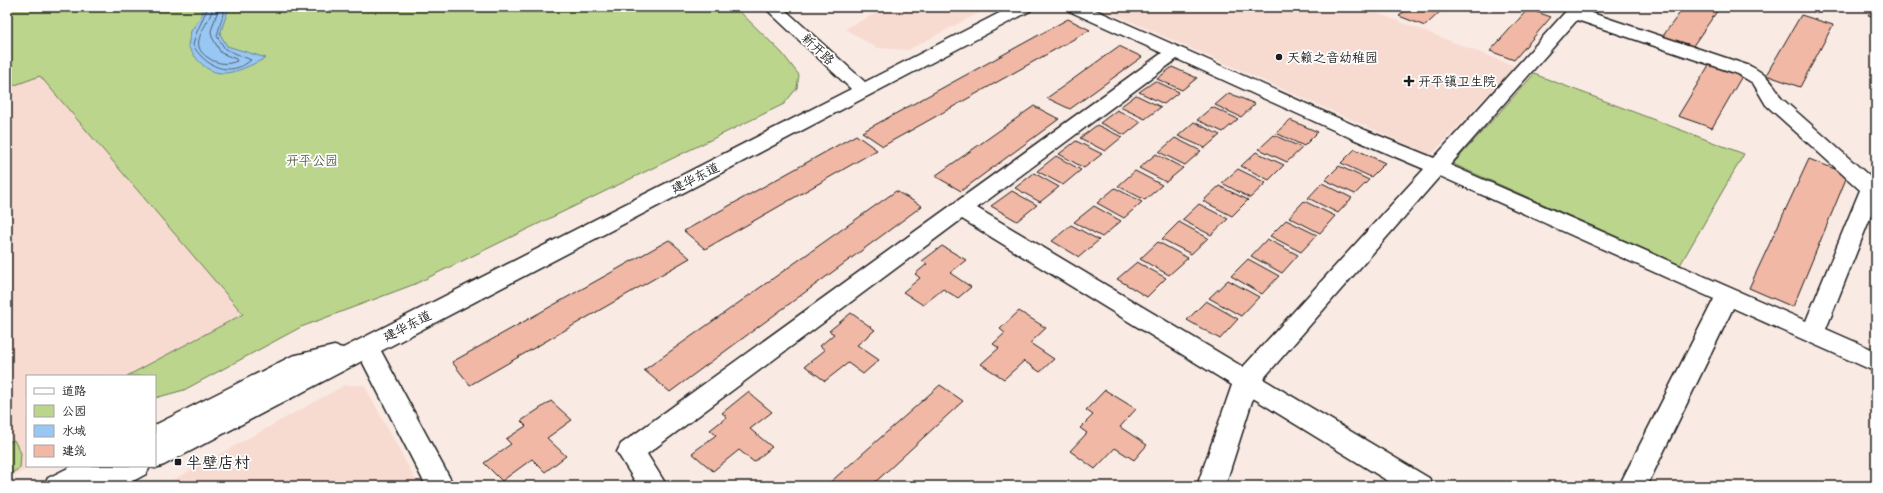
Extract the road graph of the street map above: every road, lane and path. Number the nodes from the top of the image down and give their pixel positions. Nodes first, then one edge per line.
1 (772, 7) edge
2 (1024, 7) edge
3 (1075, 7) edge
4 (1175, 52) junction
5 (864, 91) junction
6 (1438, 167) junction
7 (962, 209) junction
8 (1727, 296) junction
9 (1812, 334) junction
10 (366, 347) junction
11 (1876, 362) edge
12 (1246, 381) junction
13 (156, 435) edge
14 (156, 456) edge
15 (95, 467) edge
16 (135, 467) edge
17 (58, 486) edge
18 (99, 486) edge
19 (440, 486) edge
20 (653, 486) edge
21 (1211, 486) edge
22 (1419, 486) edge
23 (1633, 486) edge

1 - 5 street, 新开路
2 - 5 street, 建华东道
3 - 4 street
4 - 6 street
4 - 7 street
5 - 10 street, 建华东道
6 - 8 street
6 - 9 street
6 - 12 street
7 - 12 street
7 - 20 street
8 - 9 street
8 - 23 street
9 - 11 street
10 - 13 street, 建华东道
10 - 14 street, 建华东道
10 - 19 street
12 - 21 street
12 - 22 street
15 - 17 street
16 - 18 street

